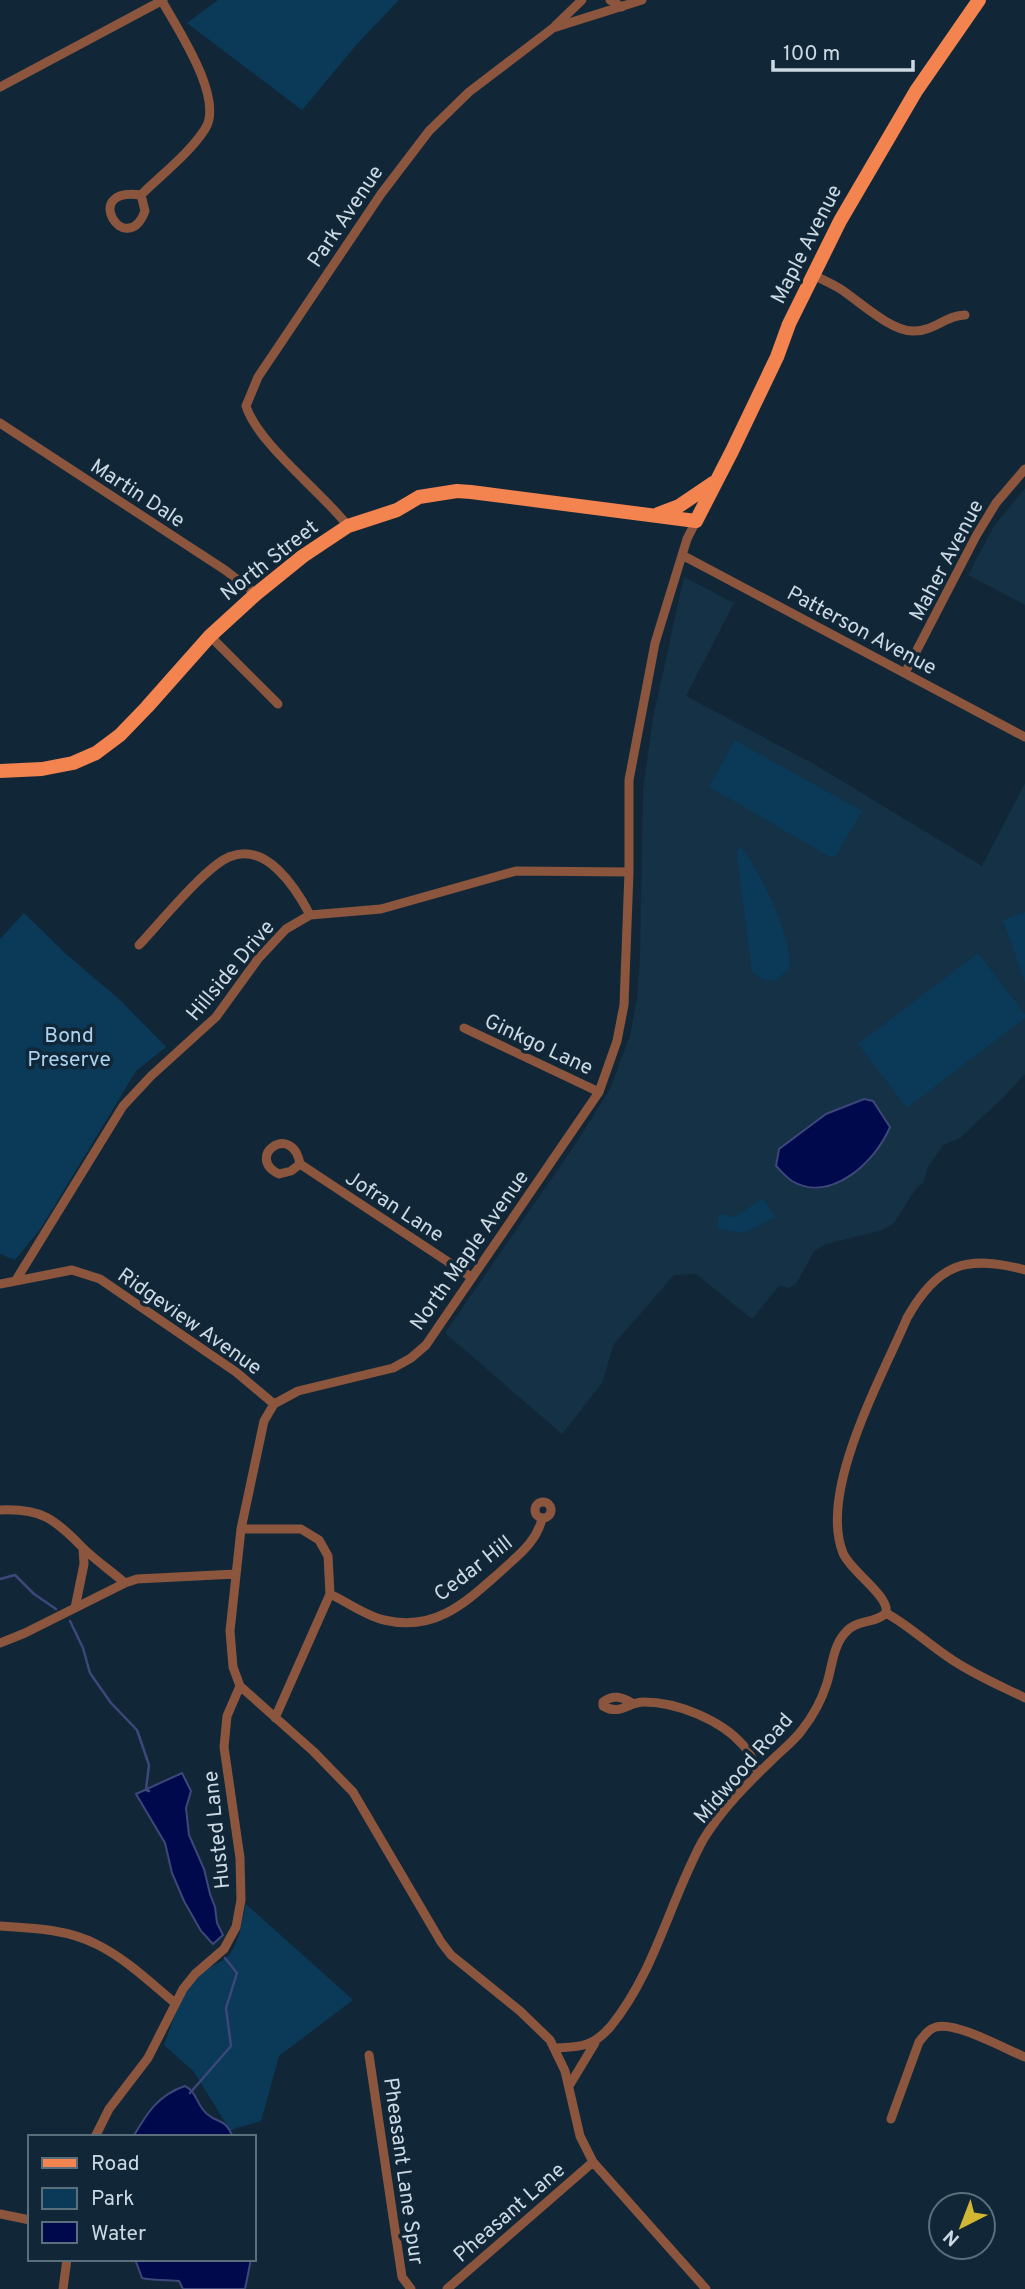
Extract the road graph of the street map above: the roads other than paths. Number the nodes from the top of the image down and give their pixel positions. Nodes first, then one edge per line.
1 (162, 0) edge
2 (582, 0) edge
3 (610, 0) edge
4 (642, 0) edge
5 (979, 0) edge
6 (622, 7) junction
7 (553, 28) junction
8 (0, 87) edge
9 (141, 195) junction
10 (813, 275) junction
11 (965, 315) dead end
12 (0, 423) edge
13 (1025, 469) edge
14 (717, 480) junction
15 (655, 515) junction
16 (696, 521) junction
17 (348, 526) junction
18 (682, 555) junction
19 (256, 594) junction
20 (210, 636) junction
21 (905, 673) junction
22 (278, 704) dead end
23 (1025, 737) edge
24 (0, 771) edge
25 (629, 872) junction
26 (310, 915) junction
27 (139, 945) dead end
28 (464, 1028) dead end
29 (599, 1092) junction
30 (300, 1164) dead end
31 (1025, 1270) edge
32 (471, 1277) junction
33 (16, 1280) junction
34 (0, 1284) edge
35 (274, 1404) junction
36 (0, 1510) edge
37 (542, 1518) dead end
38 (241, 1529) junction
39 (83, 1548) junction
40 (236, 1574) junction
41 (125, 1583) junction
42 (330, 1594) junction
43 (75, 1608) junction
44 (886, 1613) junction
45 (0, 1643) edge
46 (240, 1686) junction
47 (1024, 1696) edge
48 (632, 1703) dead end
49 (275, 1718) junction
50 (758, 1773) junction
51 (0, 1926) edge
52 (175, 2003) junction
53 (596, 2042) junction
54 (555, 2048) junction
55 (369, 2055) dead end
56 (1025, 2057) edge
57 (569, 2086) junction
58 (891, 2119) dead end
59 (96, 2135) edge
60 (593, 2162) junction
61 (0, 2214) edge
62 (28, 2220) edge
63 (67, 2261) edge
64 (63, 2289) edge
65 (411, 2289) edge
66 (447, 2289) edge
67 (706, 2289) edge

1 - 8 street
1 - 9 street
2 - 7 street
3 - 6 street
4 - 6 street, Park Avenue
5 - 10 main road, Maple Avenue
6 - 7 street, Park Avenue
7 - 17 street, Park Avenue
9 - 9 street
10 - 11 street
10 - 14 main road, Maple Avenue
12 - 19 street, Martin Dale
13 - 21 street, Maher Avenue
14 - 15 main road
14 - 16 main road, Maple Avenue
15 - 16 main road, North Street
15 - 17 main road, North Street
16 - 18 street, North Maple Avenue
17 - 19 main road, North Street
18 - 21 street, Patterson Avenue
18 - 25 street, North Maple Avenue
19 - 20 main road, North Street
20 - 22 street
20 - 24 main road, North Street
21 - 23 street, Patterson Avenue
25 - 26 street, Hillside Drive
25 - 29 street, North Maple Avenue
26 - 27 street
26 - 33 street, Hillside Drive
28 - 29 street, Ginkgo Lane
29 - 32 street, North Maple Avenue
30 - 32 street, Jofran Lane
31 - 44 street
32 - 35 street, North Maple Avenue
33 - 34 street, Ridgeview Avenue
33 - 35 street, Ridgeview Avenue
35 - 38 street
36 - 39 street
37 - 42 street, Cedar Hill
38 - 40 street
38 - 42 street
39 - 41 street
39 - 43 street
40 - 41 street
40 - 46 street
41 - 43 street
42 - 49 street
43 - 45 street
44 - 47 street
44 - 50 street, Midwood Road
46 - 49 street
46 - 52 street, Husted Lane
48 - 50 street
49 - 54 street
50 - 53 street, Midwood Road
51 - 52 street
52 - 59 street, Husted Lane
53 - 54 street
53 - 57 street, Midwood Road
54 - 57 street
55 - 65 street, Pheasant Lane Spur
56 - 58 street
57 - 60 street
60 - 66 street, Pheasant Lane
60 - 67 street
61 - 62 street
63 - 64 street

